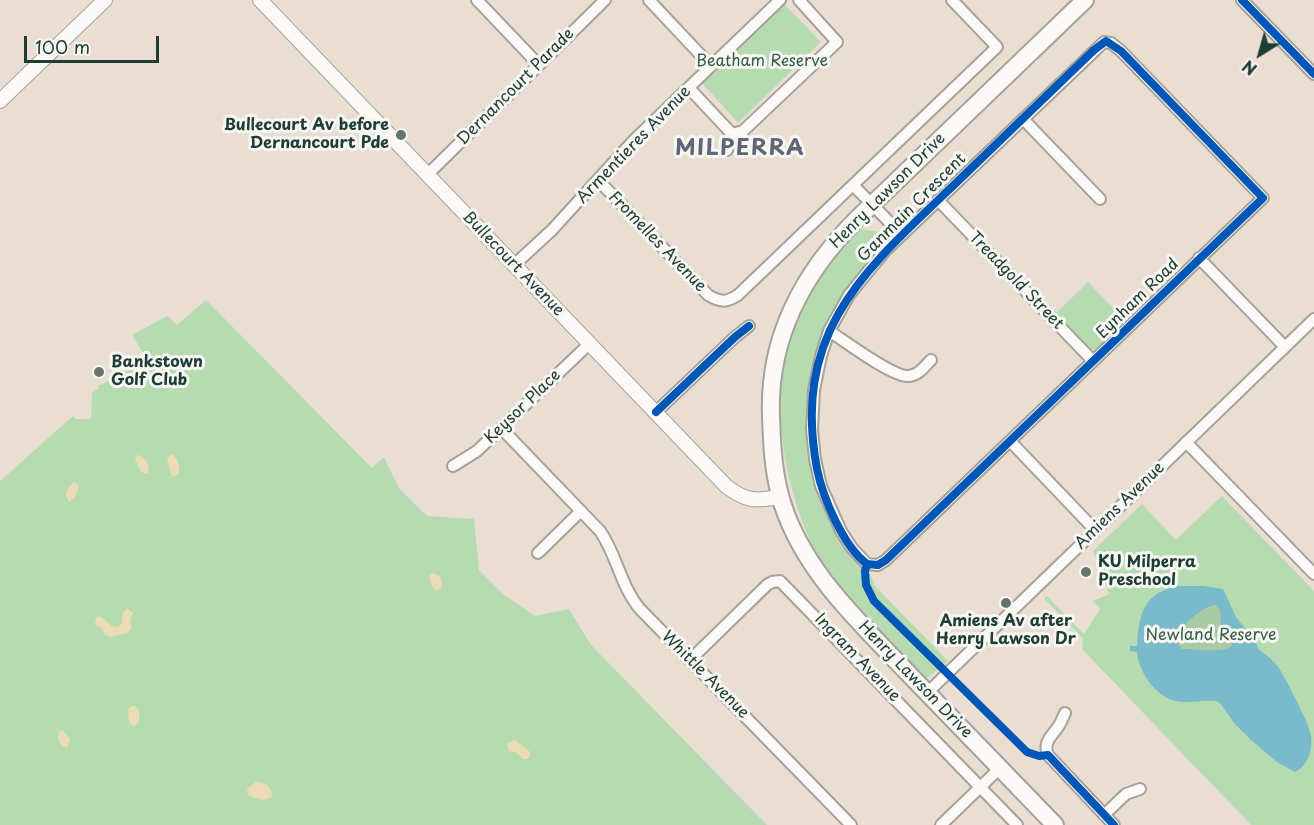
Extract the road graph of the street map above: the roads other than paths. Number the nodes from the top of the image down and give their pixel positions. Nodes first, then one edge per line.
1 (105, 0) edge
2 (260, 0) edge
3 (477, 0) edge
4 (604, 0) edge
5 (649, 0) edge
6 (780, 0) edge
7 (799, 0) edge
8 (952, 0) edge
9 (1085, 0) edge
10 (1242, 0) edge
11 (1104, 42) joint
12 (538, 64) junction
13 (711, 66) junction
14 (1313, 70) edge
15 (689, 88) junction
16 (0, 101) edge
17 (1023, 119) junction
18 (732, 134) junction
19 (727, 150) dead end
20 (428, 175) junction
21 (598, 180) junction
22 (853, 185) junction
23 (1100, 199) dead end
24 (938, 200) junction
25 (872, 204) junction
26 (902, 235) junction
27 (1200, 258) junction
28 (514, 265) junction
29 (1314, 319) edge
30 (749, 327) dead end
31 (829, 331) junction
32 (589, 344) junction
33 (1285, 347) junction
34 (931, 360) dead end
35 (1093, 361) junction
36 (656, 412) junction
37 (501, 428) junction
38 (1010, 441) junction
39 (1186, 442) junction
40 (453, 466) dead end
41 (780, 497) junction
42 (581, 511) junction
43 (1095, 530) junction
44 (538, 553) dead end
45 (867, 564) joint
46 (1314, 574) edge
47 (690, 660) junction
48 (927, 693) junction
49 (1065, 712) dead end
50 (1000, 768) junction
51 (980, 787) junction
52 (1140, 789) dead end
53 (1104, 815) junction
54 (851, 825) edge
55 (941, 825) edge
56 (1017, 825) edge
57 (1055, 825) edge
58 (1114, 825) edge

1 - 16 main road
2 - 20 main road, Bullecourt Avenue
3 - 12 street
4 - 12 street, Dernancourt Parade
5 - 13 street
6 - 13 street, Armentieres Avenue
7 - 18 street
8 - 22 street, Fromelles Avenue
9 - 25 main road, Henry Lawson Drive
10 - 14 street
11 - 17 street, Ganmain Crescent
11 - 27 street, Eynham Road
12 - 20 street, Dernancourt Parade
13 - 15 street, Armentieres Avenue
15 - 18 street
15 - 21 street, Armentieres Avenue
17 - 23 street
17 - 24 street, Ganmain Crescent
18 - 19 street
20 - 28 main road, Bullecourt Avenue
21 - 22 street, Fromelles Avenue
21 - 28 street, Armentieres Avenue
22 - 25 street
24 - 26 street, Ganmain Crescent
24 - 35 street, Treadgold Street
25 - 26 street, Ganmain Crescent
25 - 41 main road, Henry Lawson Drive
26 - 31 street, Ganmain Crescent
27 - 33 street
27 - 35 street, Eynham Road
28 - 32 main road, Bullecourt Avenue
29 - 33 street, Amiens Avenue
30 - 36 street
31 - 34 street
31 - 45 street, Ganmain Crescent
32 - 36 main road, Bullecourt Avenue
32 - 37 street, Keysor Place
33 - 39 street, Amiens Avenue
35 - 38 street, Eynham Road
36 - 41 main road, Bullecourt Avenue
37 - 40 street, Keysor Place
37 - 42 street, Whittle Avenue
38 - 43 street
38 - 45 street, Eynham Road
39 - 43 street, Amiens Avenue
39 - 46 street
41 - 48 main road, Henry Lawson Drive
42 - 44 street
42 - 47 street, Whittle Avenue
43 - 48 street, Amiens Avenue
47 - 51 street, Ingram Avenue
47 - 54 street, Whittle Avenue
48 - 50 main road, Henry Lawson Drive
49 - 53 street
50 - 51 street
50 - 57 main road, Henry Lawson Drive
51 - 55 street
51 - 56 street, Ingram Avenue
52 - 53 street
53 - 58 street

